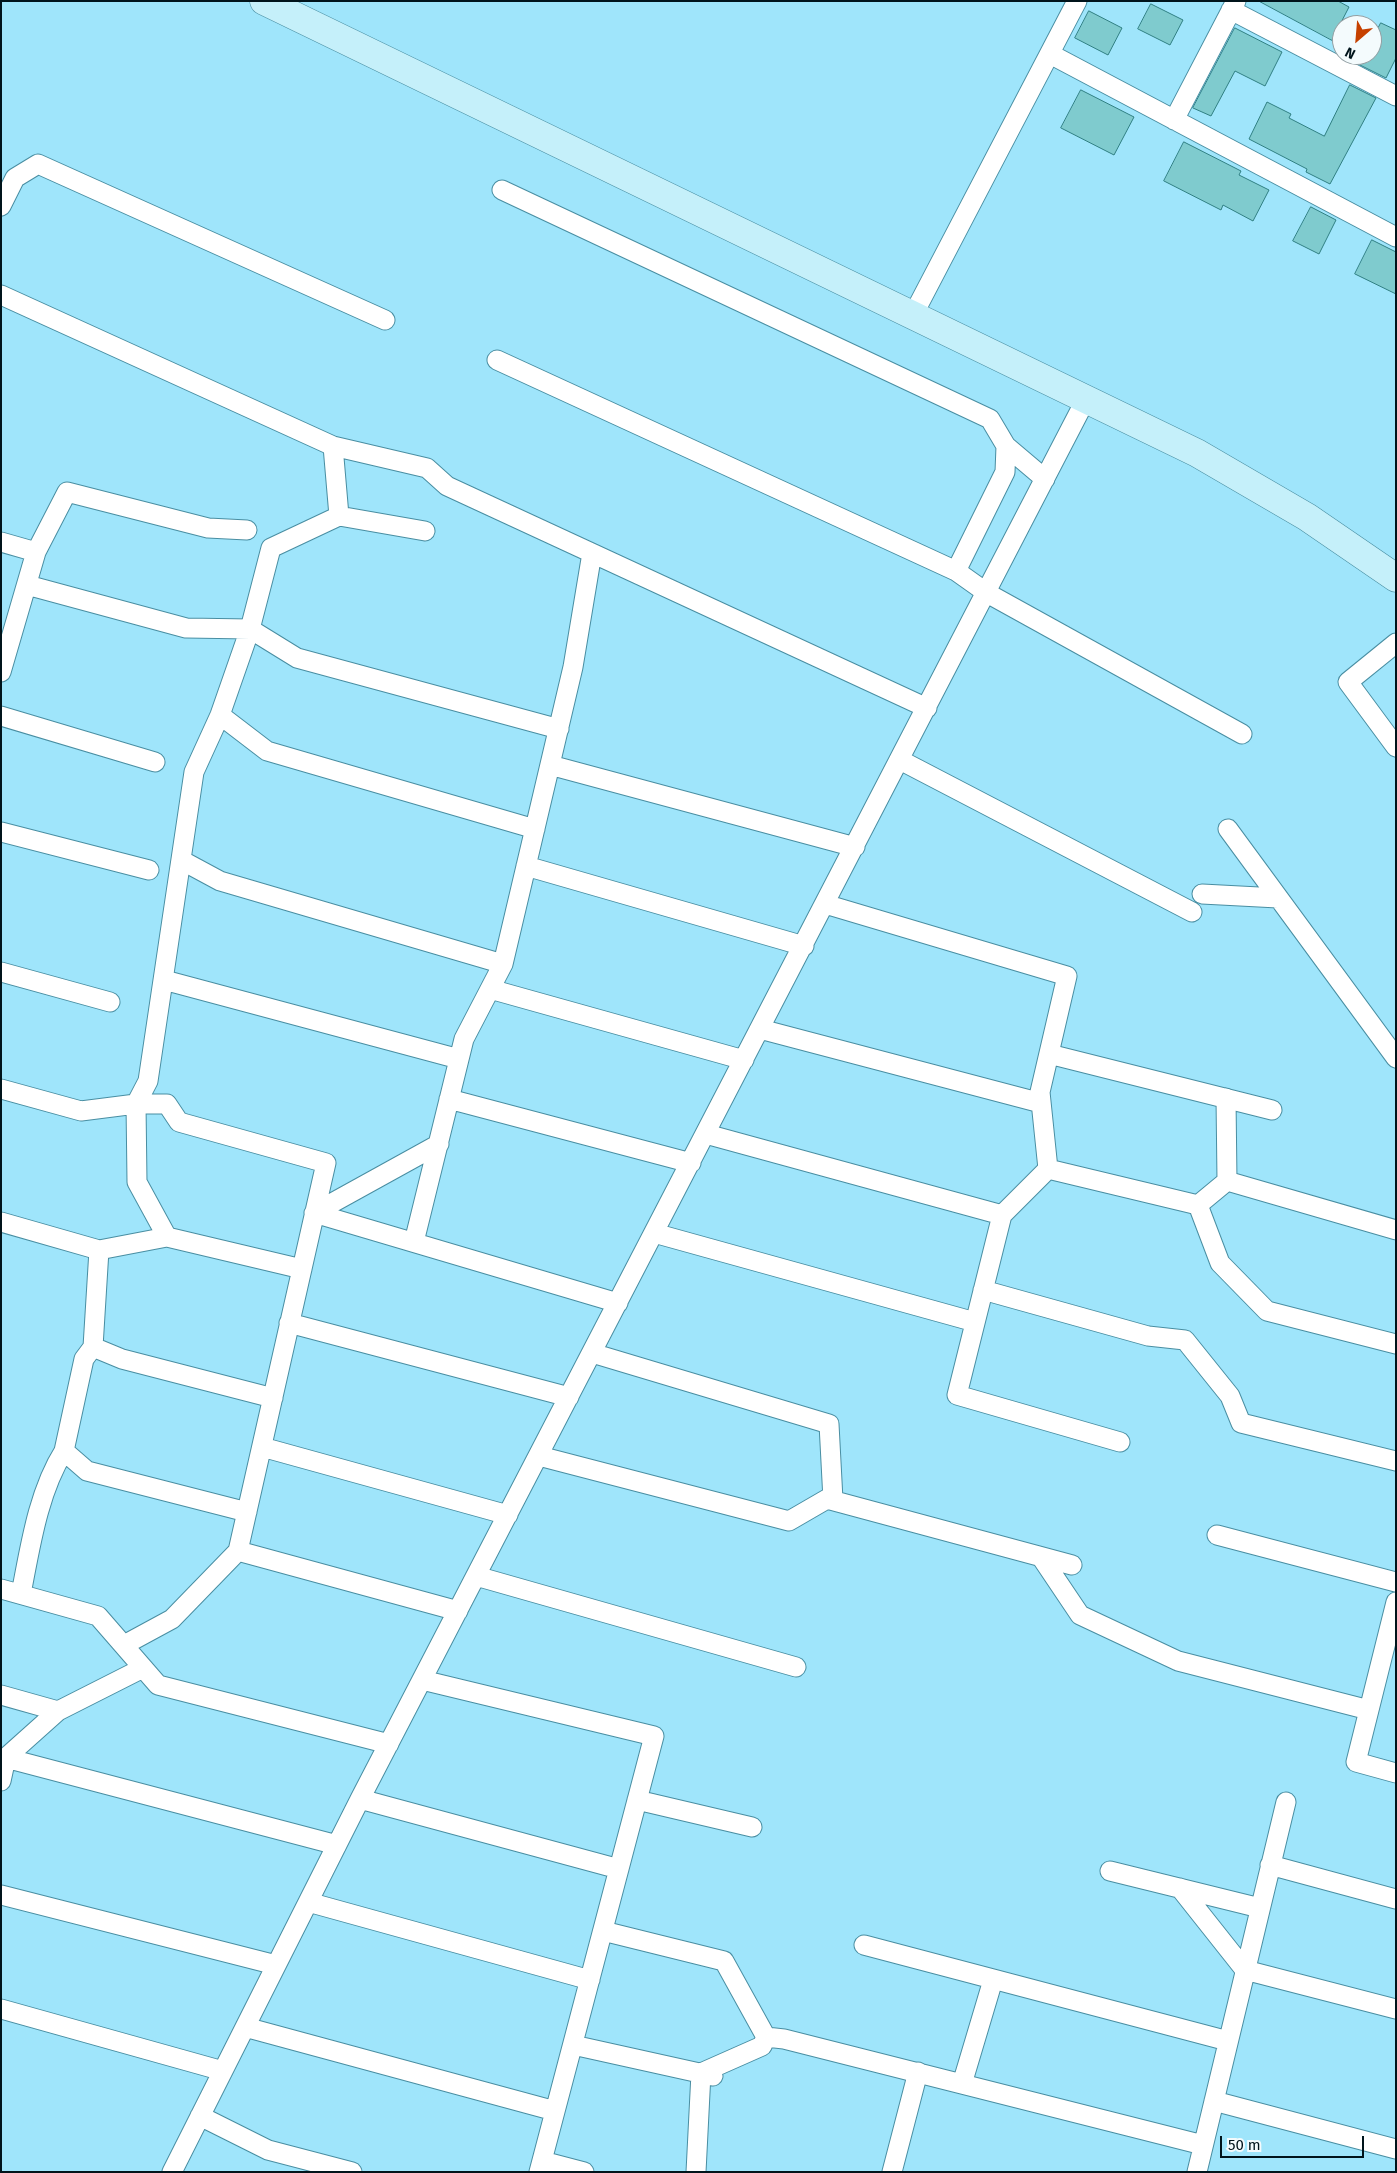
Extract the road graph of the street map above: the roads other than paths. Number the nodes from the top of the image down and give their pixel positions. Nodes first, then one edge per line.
1 (264, 1) edge
2 (1077, 1) edge
3 (1233, 6) edge
4 (1050, 54) junction
5 (1396, 96) edge
6 (1174, 120) junction
7 (502, 190) dead end
8 (1, 206) edge
9 (1396, 237) edge
10 (1, 294) edge
11 (913, 315) junction
12 (385, 320) dead end
13 (497, 360) dead end
14 (1086, 399) junction
15 (333, 446) junction
16 (1006, 446) junction
17 (1045, 479) junction
18 (339, 516) junction
19 (247, 530) dead end
20 (425, 532) dead end
21 (1, 542) edge
22 (36, 552) junction
23 (592, 553) junction
24 (956, 572) junction
25 (1396, 578) edge
26 (27, 585) junction
27 (987, 593) junction
28 (250, 629) junction
29 (1396, 642) edge
30 (1, 672) edge
31 (927, 708) junction
32 (220, 715) junction
33 (1, 716) edge
34 (559, 729) junction
35 (1242, 734) dead end
36 (1396, 747) edge
37 (900, 760) junction
38 (155, 762) dead end
39 (550, 765) junction
40 (535, 829) junction
41 (1228, 829) dead end
42 (1, 832) edge
43 (855, 846) junction
44 (181, 860) junction
45 (526, 866) junction
46 (149, 870) dead end
47 (1202, 894) dead end
48 (1278, 898) junction
49 (825, 904) junction
50 (1192, 912) dead end
51 (804, 946) junction
52 (503, 964) junction
53 (1, 972) edge
54 (164, 980) junction
55 (490, 990) junction
56 (110, 1002) dead end
57 (760, 1029) junction
58 (1049, 1054) junction
59 (1396, 1058) edge
60 (459, 1059) junction
61 (744, 1060) junction
62 (1, 1089) edge
63 (1226, 1098) junction
64 (450, 1099) junction
65 (1041, 1103) junction
66 (136, 1104) junction
67 (1272, 1110) dead end
68 (706, 1134) junction
69 (439, 1144) junction
70 (691, 1163) junction
71 (1048, 1169) junction
72 (1227, 1181) junction
73 (1198, 1206) junction
74 (314, 1213) junction
75 (1002, 1215) junction
76 (1, 1222) edge
77 (1396, 1230) edge
78 (654, 1233) junction
79 (167, 1237) junction
80 (414, 1242) junction
81 (99, 1250) junction
82 (302, 1269) junction
83 (983, 1290) junction
84 (618, 1302) junction
85 (975, 1322) junction
86 (289, 1323) junction
87 (1396, 1344) edge
88 (94, 1347) junction
89 (592, 1353) junction
90 (569, 1397) junction
91 (273, 1398) junction
92 (1120, 1442) dead end
93 (262, 1447) junction
94 (64, 1451) junction
95 (539, 1456) junction
96 (1396, 1460) edge
97 (833, 1500) junction
98 (247, 1512) junction
99 (508, 1515) junction
100 (1217, 1535) dead end
101 (238, 1551) junction
102 (1041, 1557) junction
103 (1072, 1565) dead end
104 (476, 1576) junction
105 (1396, 1582) edge
106 (1, 1589) edge
107 (21, 1594) junction
108 (1396, 1602) edge
109 (458, 1612) junction
110 (1392, 1637) edge
111 (124, 1645) junction
112 (796, 1667) dead end
113 (143, 1668) junction
114 (422, 1680) junction
115 (1, 1695) edge
116 (1369, 1710) junction
117 (58, 1711) junction
118 (389, 1744) junction
119 (4, 1760) edge
120 (1396, 1773) edge
121 (1, 1781) edge
122 (360, 1799) junction
123 (637, 1800) junction
124 (1286, 1802) dead end
125 (752, 1827) dead end
126 (337, 1845) junction
127 (1270, 1865) junction
128 (619, 1868) junction
129 (1110, 1871) dead end
130 (1180, 1888) junction
131 (1, 1895) edge
132 (1396, 1899) edge
133 (308, 1902) junction
134 (1260, 1908) junction
135 (603, 1931) junction
136 (864, 1945) dead end
137 (276, 1965) junction
138 (1245, 1970) junction
139 (590, 1980) junction
140 (993, 1980) junction
141 (1, 2009) edge
142 (1396, 2009) edge
143 (245, 2027) junction
144 (766, 2037) junction
145 (1228, 2041) junction
146 (572, 2045) junction
147 (223, 2070) junction
148 (918, 2072) junction
149 (710, 2075) junction
150 (962, 2084) junction
151 (1214, 2101) junction
152 (555, 2111) junction
153 (200, 2116) junction
154 (1203, 2145) junction
155 (1396, 2149) edge
156 (541, 2166) edge
157 (172, 2172) edge
158 (352, 2172) edge
159 (584, 2172) edge
160 (696, 2172) edge
161 (892, 2172) edge
162 (1197, 2172) edge

1 - 11 street
2 - 4 street
3 - 5 street
3 - 6 street
4 - 6 street
4 - 11 street
6 - 9 street
7 - 16 street
8 - 12 street
10 - 15 street
11 - 14 street
13 - 24 street
14 - 17 street
14 - 25 street
15 - 18 street
15 - 23 street
16 - 17 street
16 - 24 street
17 - 27 street
18 - 20 street
18 - 28 street
19 - 22 street
21 - 22 street
22 - 26 street
23 - 31 street
23 - 34 street
24 - 27 street
26 - 28 street
26 - 30 street
27 - 31 street
27 - 35 street
28 - 32 street
28 - 34 street
29 - 36 street
31 - 37 street
32 - 40 street
32 - 44 street
33 - 38 street
34 - 39 street
37 - 43 street
37 - 50 street
39 - 40 street
39 - 43 street
40 - 45 street
41 - 48 street
42 - 46 street
43 - 49 street
44 - 52 street
44 - 54 street
45 - 51 street
45 - 52 street
47 - 48 street
48 - 59 street
49 - 51 street
49 - 58 street
51 - 57 street
52 - 55 street
53 - 56 street
54 - 60 street
54 - 66 street
55 - 60 street
55 - 61 street
57 - 61 street
57 - 65 street
58 - 63 street
58 - 65 street
60 - 64 street
61 - 68 street
62 - 66 street
63 - 67 street
63 - 72 street
64 - 69 street
64 - 70 street
65 - 71 street
66 - 74 street
66 - 79 street
68 - 70 street
68 - 75 street
69 - 74 street
69 - 80 street
70 - 78 street
71 - 73 street
71 - 75 street
72 - 73 street
72 - 77 street
73 - 87 street
74 - 80 street
74 - 82 street
75 - 83 street
76 - 81 street
78 - 84 street
78 - 85 street
79 - 81 street
79 - 82 street
80 - 84 street
81 - 88 street
82 - 86 street
83 - 85 street
83 - 96 street
84 - 89 street
85 - 92 street
86 - 90 street
86 - 91 street
88 - 91 street
88 - 94 street
89 - 90 street
89 - 97 street
90 - 95 street
91 - 93 street
93 - 98 street
93 - 99 street
94 - 98 street
94 - 107 street
95 - 97 street
95 - 99 street
97 - 102 street
98 - 101 street
99 - 104 street
100 - 105 street
101 - 109 street
101 - 111 street
102 - 103 street
102 - 116 street
104 - 109 street
104 - 112 street
106 - 107 street
107 - 111 street
108 - 110 street
109 - 114 street
110 - 116 street
111 - 113 street
113 - 117 street
113 - 118 street
114 - 118 street
114 - 123 street
115 - 117 street
116 - 120 street
117 - 119 street
118 - 122 street
119 - 121 street
119 - 126 street
122 - 126 street
122 - 128 street
123 - 125 street
123 - 128 street
124 - 127 street
126 - 133 street
127 - 132 street
127 - 134 street
128 - 135 street
129 - 130 street
130 - 134 street
130 - 138 street
131 - 137 street
133 - 137 street
133 - 139 street
134 - 138 street
135 - 139 street
135 - 144 street
136 - 140 street
137 - 143 street
138 - 142 street
138 - 145 street
139 - 146 street
140 - 145 street
140 - 150 street
141 - 147 street
143 - 147 street
143 - 152 street
144 - 148 street
144 - 149 street
145 - 151 street
146 - 149 street
146 - 152 street
147 - 153 street
148 - 150 street
148 - 161 street
149 - 160 street
150 - 154 street
151 - 154 street
151 - 155 street
152 - 156 street
153 - 157 street
153 - 158 street
154 - 162 street
156 - 159 street

